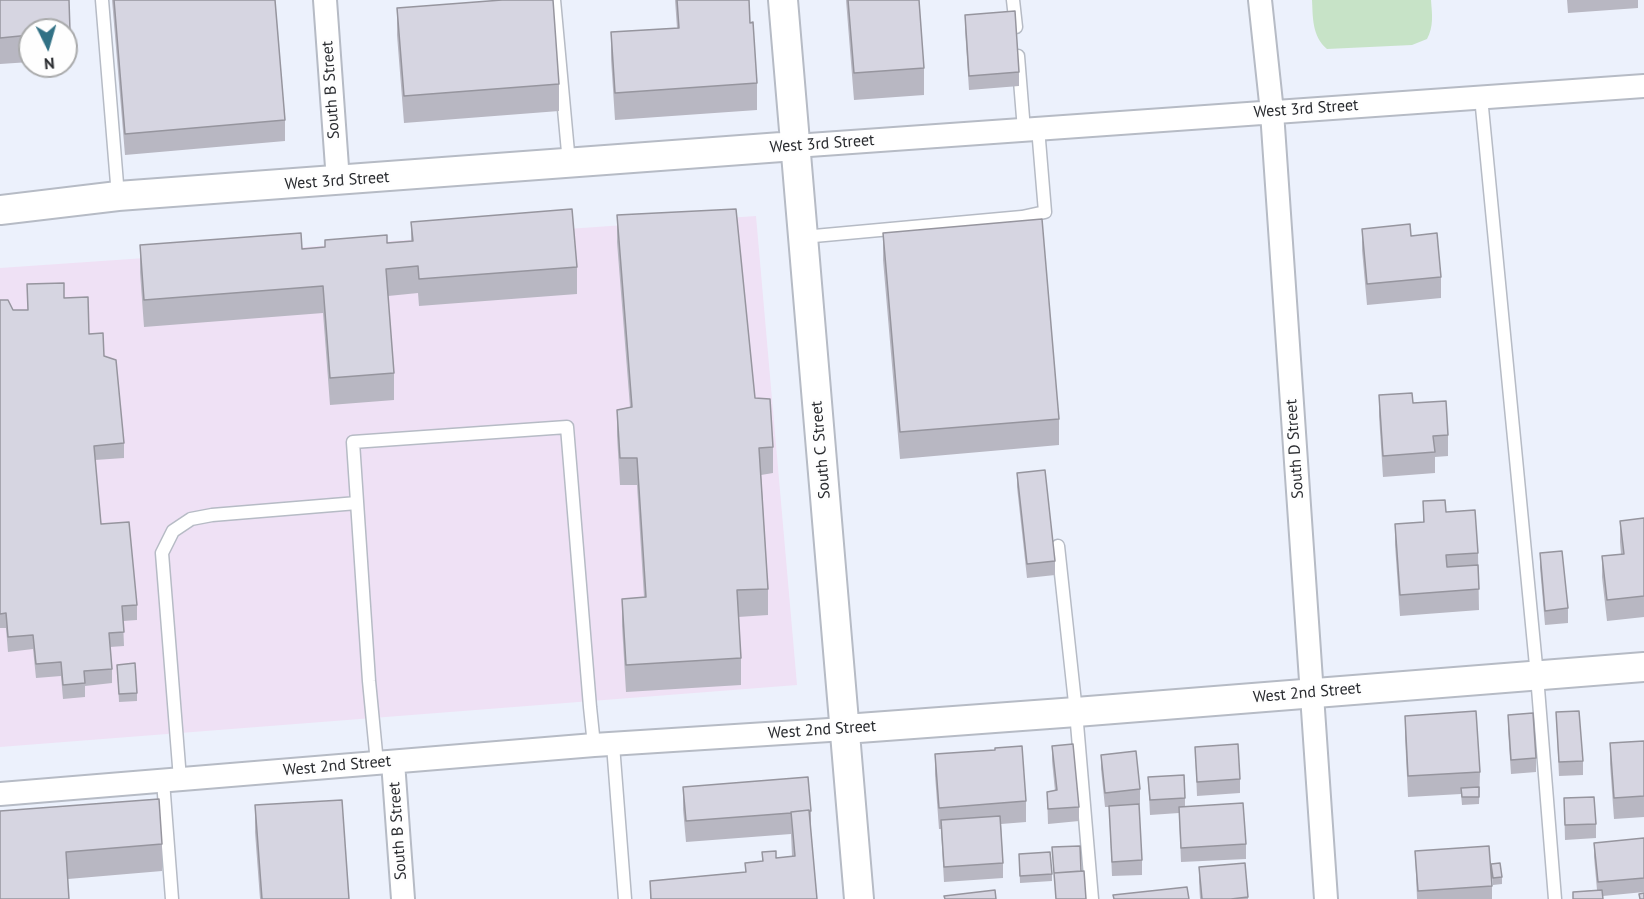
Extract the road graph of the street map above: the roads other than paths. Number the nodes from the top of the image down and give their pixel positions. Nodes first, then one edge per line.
1 (102, 0) edge
2 (325, 0) edge
3 (554, 0) edge
4 (783, 0) edge
5 (1013, 0) edge
6 (1260, 0) edge
7 (1644, 86) edge
8 (1481, 97) junction
9 (1272, 112) junction
10 (1031, 129) junction
11 (795, 146) junction
12 (569, 163) junction
13 (338, 181) junction
14 (118, 196) junction
15 (0, 210) edge
16 (802, 237) junction
17 (357, 503) junction
18 (1058, 546) dead end
19 (1644, 667) edge
20 (1537, 676) junction
21 (1311, 692) junction
22 (1076, 712) junction
23 (845, 729) junction
24 (604, 745) junction
25 (385, 763) junction
26 (171, 780) junction
27 (0, 794) edge
28 (172, 899) edge
29 (403, 899) edge
30 (625, 899) edge
31 (860, 899) edge
32 (1092, 899) edge
33 (1326, 899) edge
34 (1555, 899) edge

1 - 14 lane
2 - 13 street, South B Street
3 - 12 lane
4 - 11 street, South C Street
5 - 10 lane
6 - 9 street, South D Street
7 - 8 street, West 3rd Street
8 - 9 street, West 3rd Street
8 - 20 lane
9 - 10 street, West 3rd Street
9 - 21 street, South D Street
10 - 11 street, West 3rd Street
10 - 16 lane
11 - 12 street, West 3rd Street
11 - 16 street, South C Street
12 - 13 street, West 3rd Street
13 - 14 street, West 3rd Street
14 - 15 street, West 3rd Street
16 - 23 street, South C Street
17 - 24 lane
17 - 25 lane
17 - 26 lane
18 - 22 lane
19 - 20 street, West 2nd Street
20 - 21 street, West 2nd Street
20 - 34 lane
21 - 22 street, West 2nd Street
21 - 33 street, South D Street
22 - 23 street, West 2nd Street
22 - 32 lane
23 - 24 street, West 2nd Street
23 - 31 street, South C Street
24 - 25 street, West 2nd Street
24 - 30 lane
25 - 26 street, West 2nd Street
25 - 29 street, South B Street
26 - 27 street, West 2nd Street
26 - 28 lane

